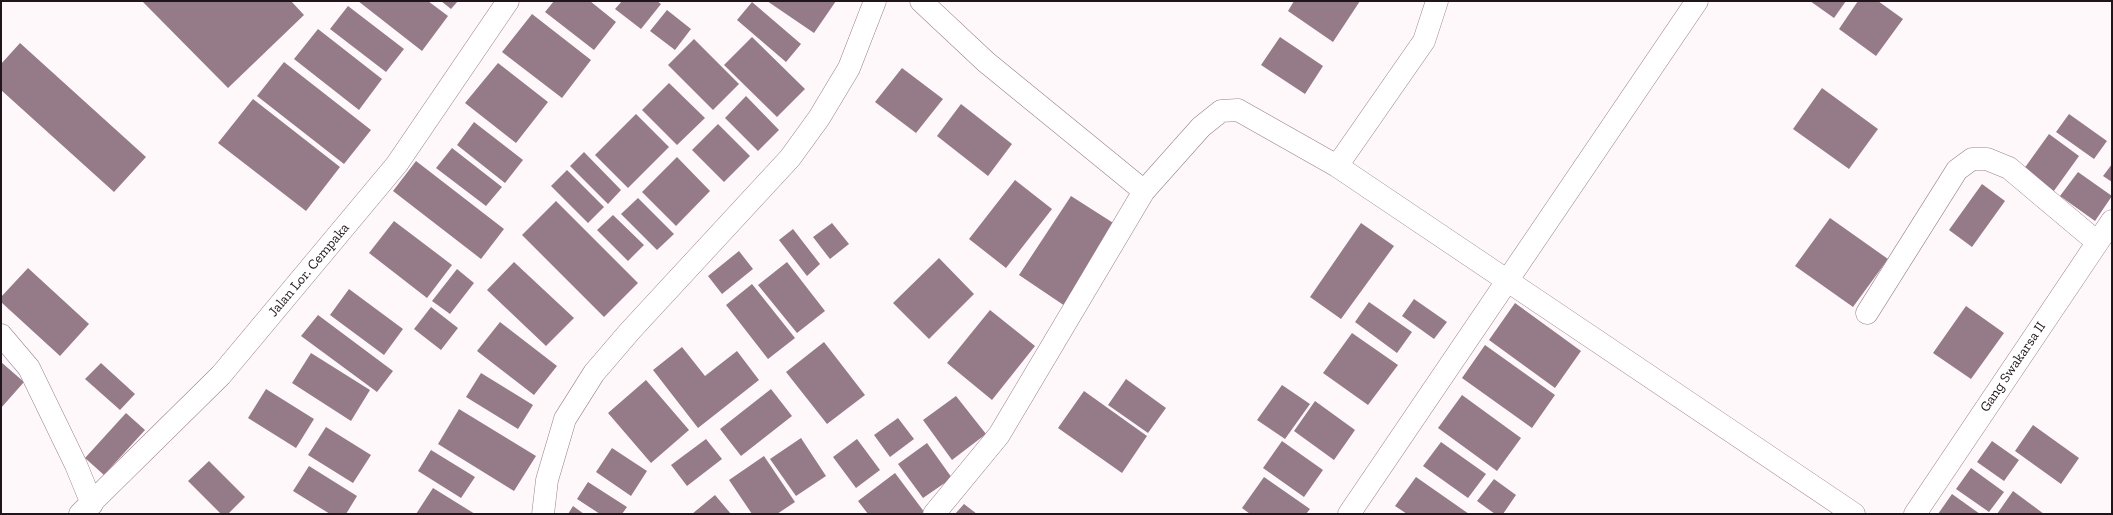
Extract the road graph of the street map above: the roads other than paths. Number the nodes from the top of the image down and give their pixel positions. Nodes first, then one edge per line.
1 (508, 1) edge
2 (875, 1) edge
3 (921, 1) edge
4 (1437, 1) edge
5 (1697, 1) edge
6 (1337, 166) junction
7 (1144, 191) junction
8 (2112, 221) edge
9 (2097, 242) junction
10 (1508, 281) junction
11 (1867, 313) dead end
12 (1, 334) edge
13 (86, 509) edge
14 (543, 514) edge
15 (934, 514) edge
16 (1349, 514) edge
17 (1854, 514) edge
18 (1915, 514) edge

1 - 13 street, Jalan Lor. Cempaka
2 - 14 street
3 - 7 street
4 - 6 street
5 - 10 street
6 - 7 street
6 - 10 street
7 - 15 street
8 - 9 street, Gang Swakarsa II
9 - 11 street
9 - 18 street, Gang Swakarsa II
10 - 16 street
10 - 17 street
12 - 13 street

